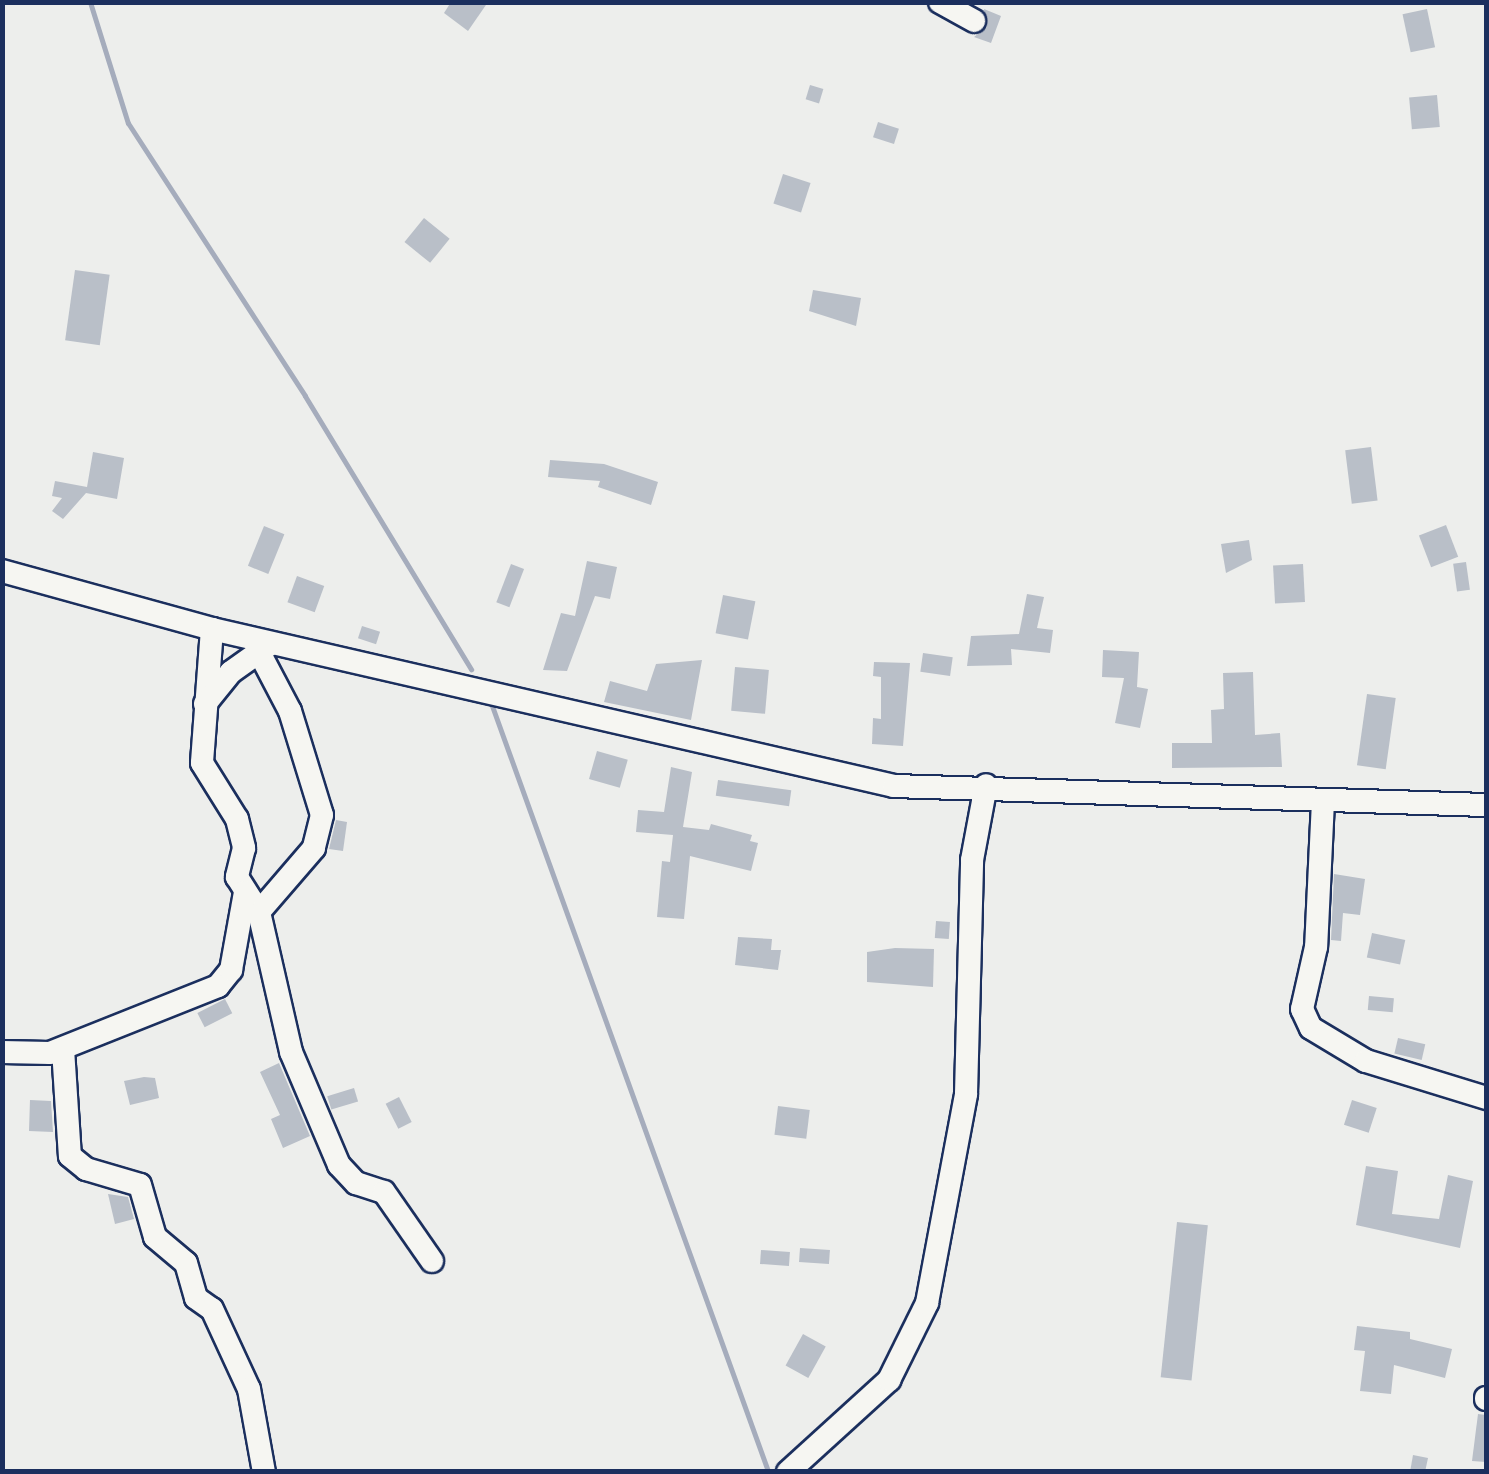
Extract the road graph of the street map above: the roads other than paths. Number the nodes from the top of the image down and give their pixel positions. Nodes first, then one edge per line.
1 (940, 2) edge
2 (974, 21) dead end
3 (2, 571) edge
4 (212, 629) junction
5 (265, 648) junction
6 (204, 704) junction
7 (986, 784) junction
8 (1323, 801) junction
9 (1486, 805) edge
10 (246, 892) junction
11 (259, 912) junction
12 (63, 1049) junction
13 (2, 1052) edge
14 (1486, 1098) edge
15 (432, 1261) dead end
16 (264, 1472) edge
17 (788, 1472) edge

1 - 2 street
3 - 4 street
4 - 5 street
4 - 6 street
5 - 6 street
5 - 7 street
5 - 11 street
6 - 10 street
7 - 8 street
7 - 17 street
8 - 9 street
8 - 14 street
10 - 11 street
10 - 12 street
11 - 15 street
12 - 13 street
12 - 16 street

